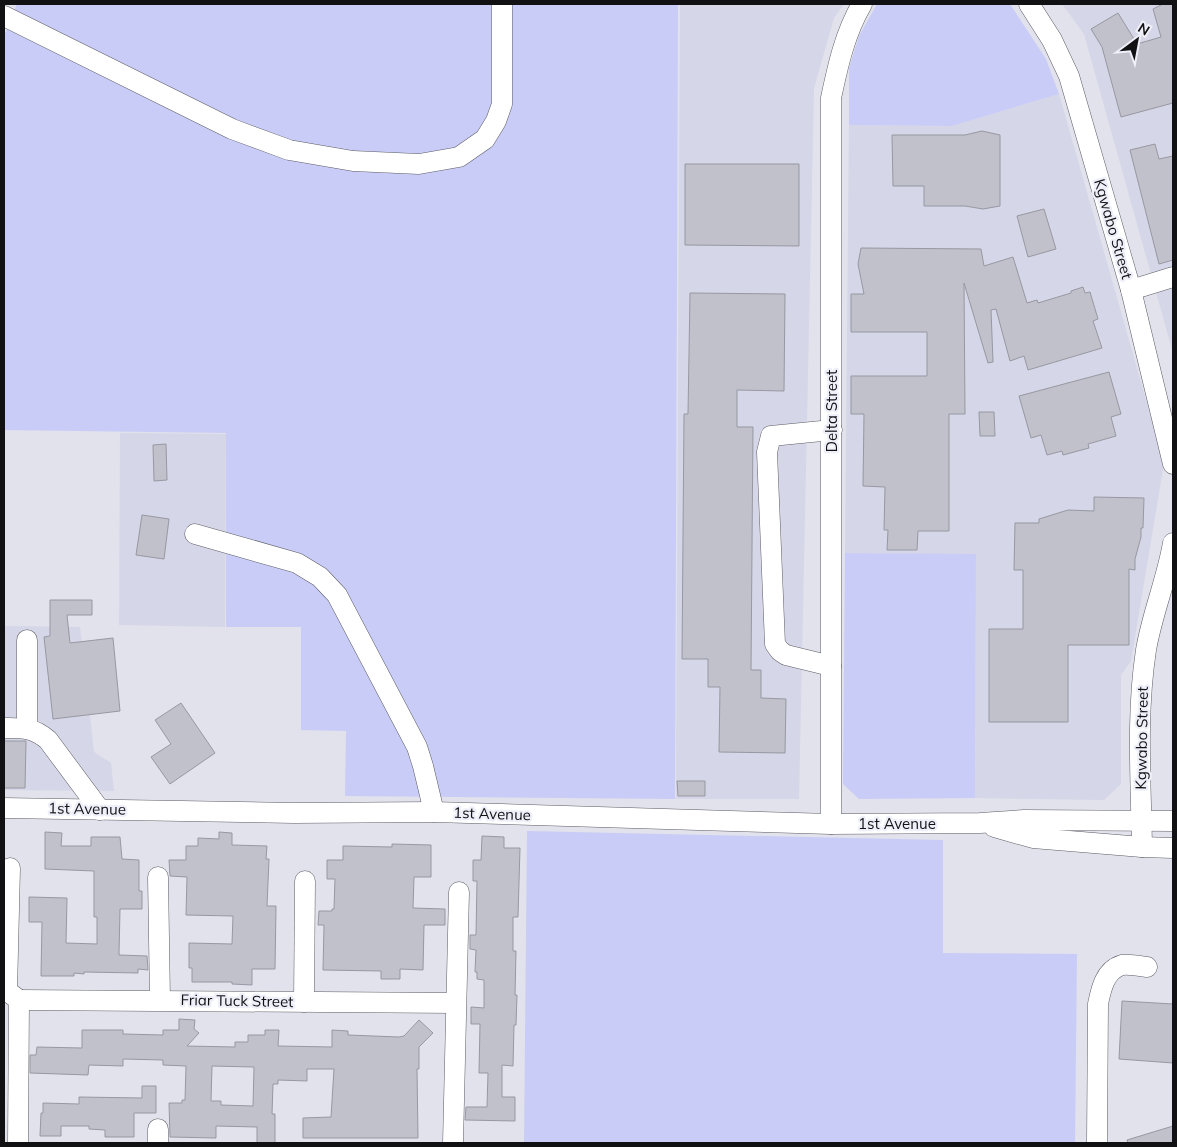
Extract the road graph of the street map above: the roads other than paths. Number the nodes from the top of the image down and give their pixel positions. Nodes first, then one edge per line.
1 (502, 4) edge
2 (862, 4) edge
3 (1029, 4) edge
4 (4, 16) edge
5 (1173, 277) edge
6 (1131, 290) junction
7 (832, 430) junction
8 (1173, 464) edge
9 (195, 534) dead end
10 (1172, 553) edge
11 (27, 640) dead end
12 (831, 666) junction
13 (4, 728) edge
14 (27, 728) junction
15 (4, 808) edge
16 (100, 810) junction
17 (434, 812) junction
18 (1142, 820) junction
19 (1173, 821) edge
20 (980, 823) junction
21 (831, 824) junction
22 (1142, 847) junction
23 (1173, 848) edge
24 (10, 868) dead end
25 (158, 877) dead end
26 (305, 881) dead end
27 (459, 892) dead end
28 (1147, 967) dead end
29 (19, 1000) junction
30 (160, 1000) junction
31 (304, 1002) junction
32 (455, 1003) junction
33 (18, 1143) edge
34 (453, 1143) edge
35 (1097, 1143) edge

1 - 4 street
2 - 7 street, Delta Street
3 - 6 street, Kgwabo Street
5 - 6 street
6 - 8 street, Kgwabo Street
7 - 12 street, Delta Street
7 - 12 street
9 - 17 street
10 - 18 street, Kgwabo Street
11 - 14 street
12 - 21 street, Delta Street
13 - 14 street
14 - 16 street
15 - 16 street, 1st Avenue
16 - 17 street, 1st Avenue
17 - 21 street, 1st Avenue
18 - 19 street, 1st Avenue
18 - 20 street, 1st Avenue
18 - 22 street, Kgwabo Street
20 - 21 street, 1st Avenue
20 - 22 street, 1st Avenue
22 - 23 street, 1st Avenue
24 - 29 street
25 - 30 street
26 - 31 street
27 - 32 street
28 - 35 street
29 - 30 street, Friar Tuck Street
29 - 33 street
30 - 31 street, Friar Tuck Street
31 - 32 street, Friar Tuck Street
32 - 34 street

